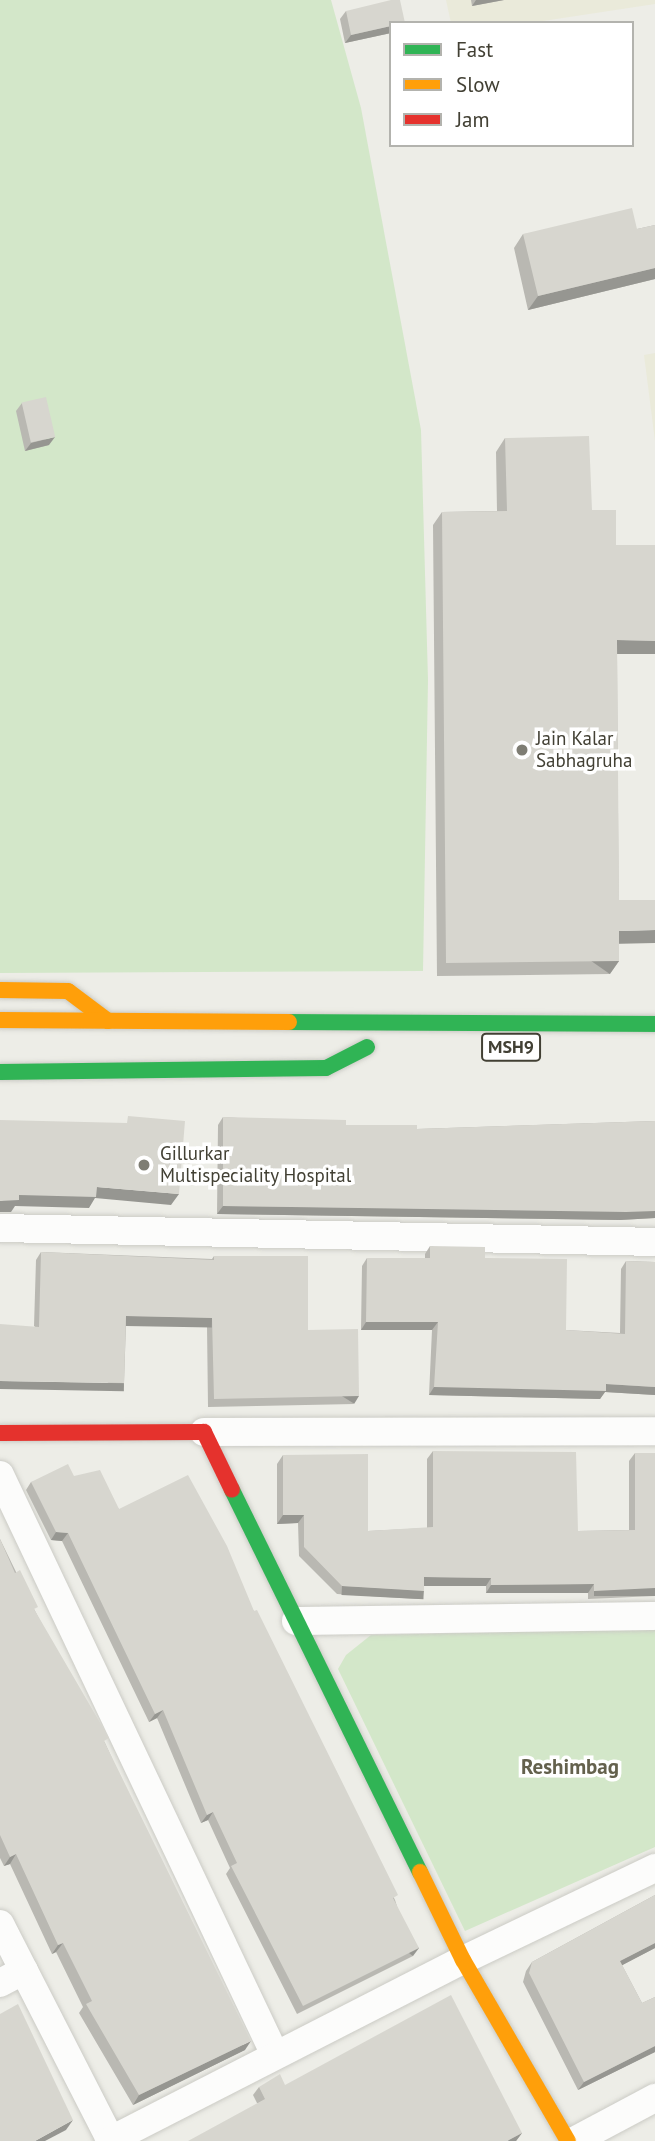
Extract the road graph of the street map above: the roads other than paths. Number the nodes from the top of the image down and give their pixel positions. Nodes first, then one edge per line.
1 (0, 990) edge
2 (0, 1020) edge
3 (108, 1021) junction
4 (655, 1024) edge
5 (327, 1046) dead end
6 (0, 1072) edge
7 (0, 1228) edge
8 (655, 1242) edge
9 (655, 1430) edge
10 (204, 1432) junction
11 (0, 1433) edge
12 (0, 1475) edge
13 (655, 1616) edge
14 (296, 1621) junction
15 (655, 1868) edge
16 (0, 1924) edge
17 (463, 1960) junction
18 (12, 1976) edge
19 (275, 2055) junction
20 (655, 2098) edge
21 (110, 2141) edge
22 (568, 2141) edge
23 (574, 2141) edge

1 - 3 street
2 - 3 street
3 - 4 street
5 - 6 street
7 - 8 street
9 - 10 street
10 - 11 street
10 - 14 street
12 - 19 street
13 - 14 street
14 - 17 street
15 - 17 street
16 - 18 street
17 - 19 street
17 - 22 street
18 - 21 street
19 - 21 street
20 - 23 street

